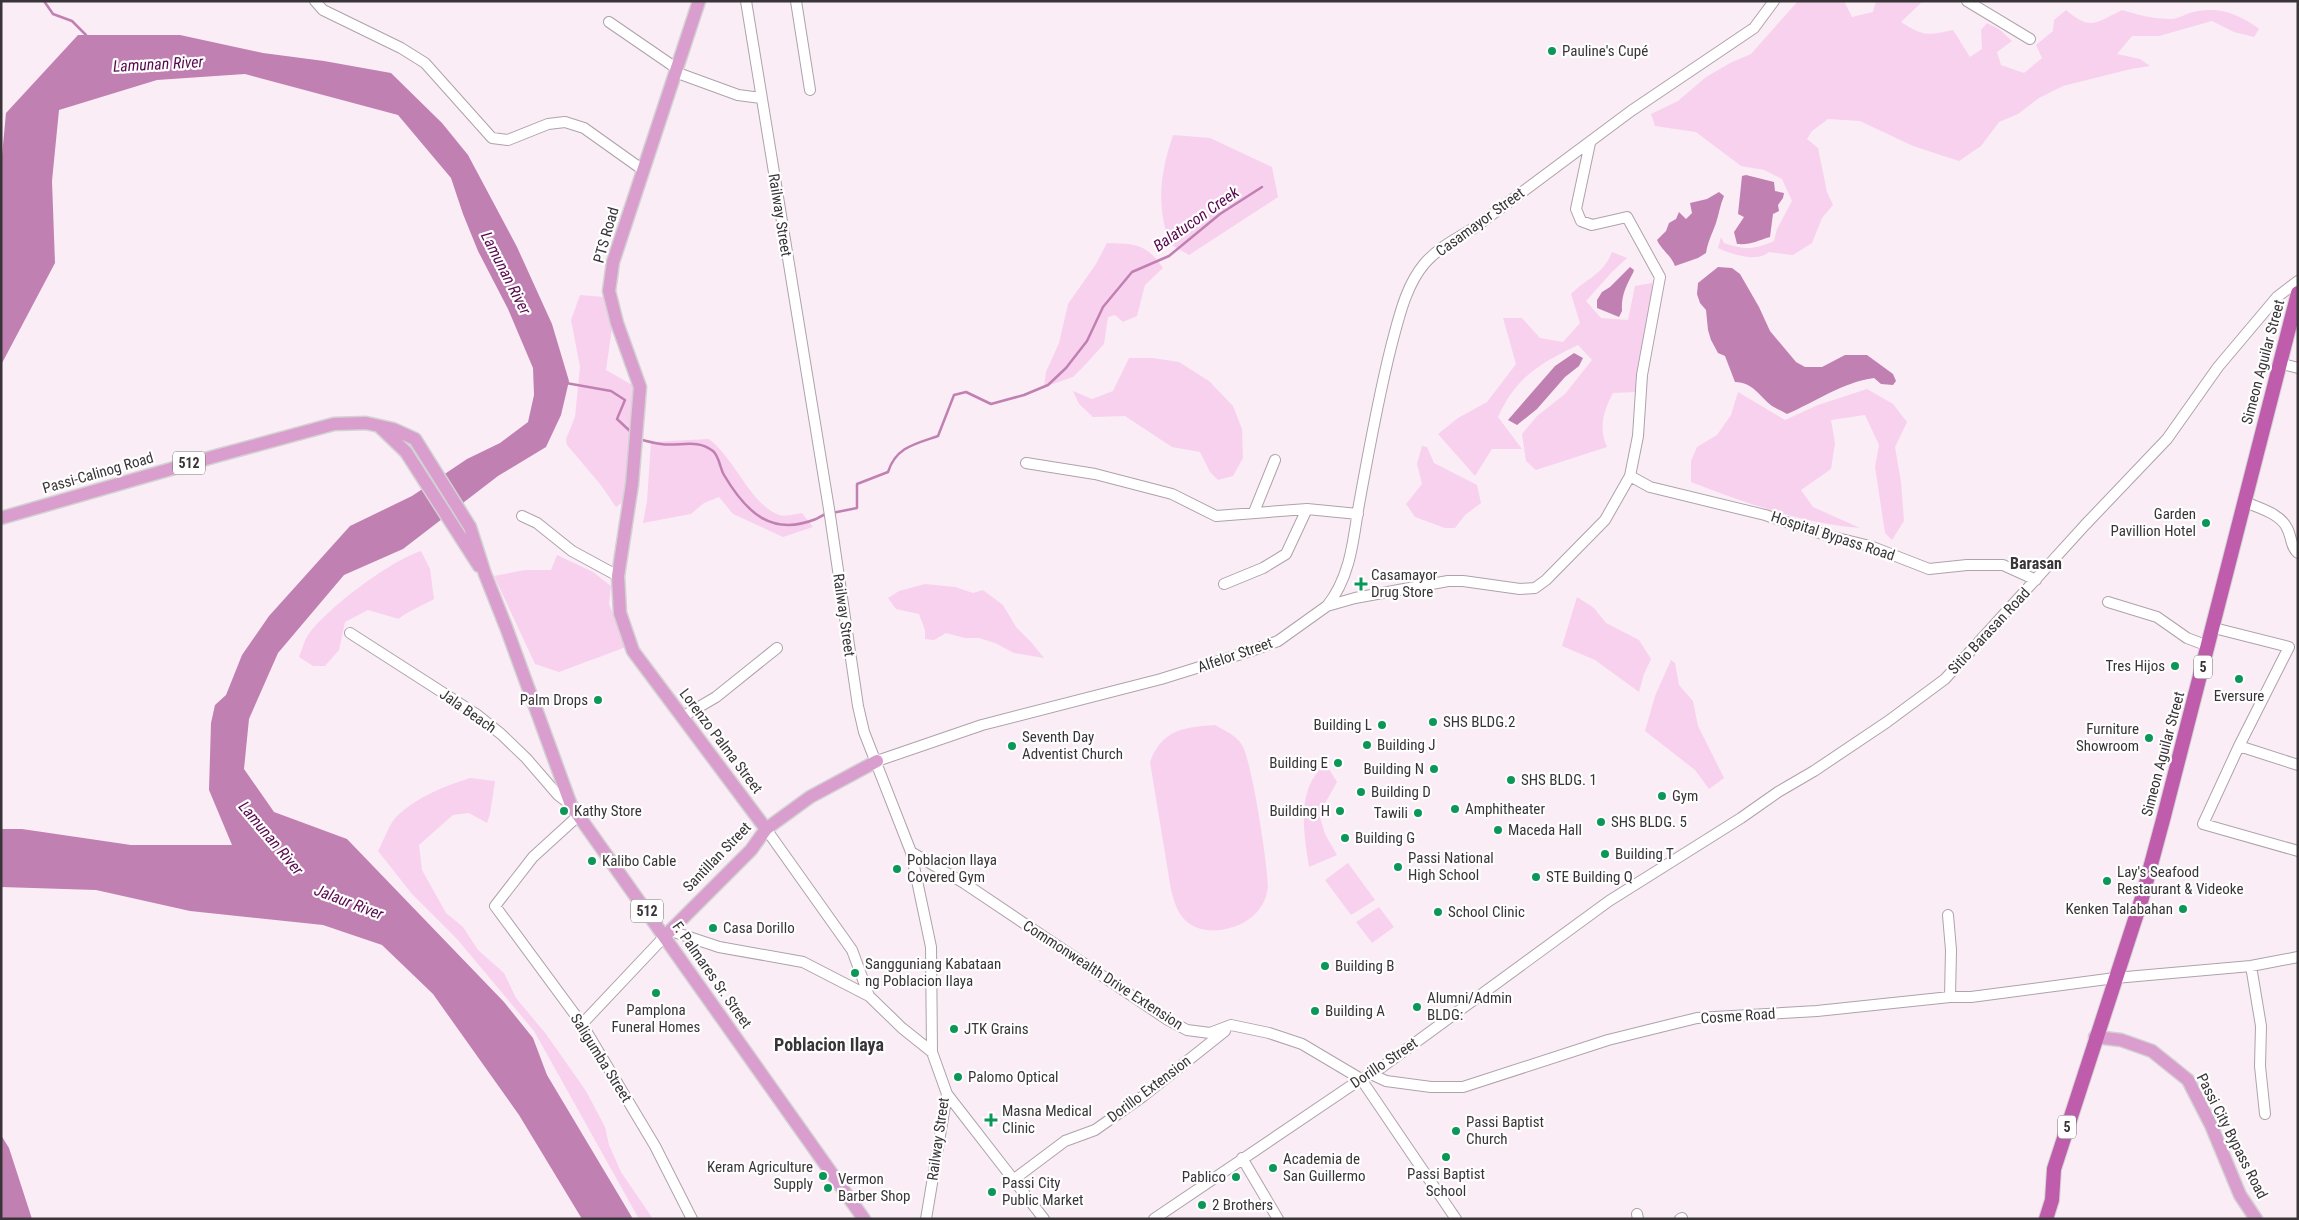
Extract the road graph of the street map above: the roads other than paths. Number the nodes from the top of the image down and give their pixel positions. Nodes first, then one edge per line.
1 (315, 1) edge
2 (699, 1) edge
3 (746, 1) edge
4 (796, 1) edge
5 (1774, 1) edge
6 (1967, 1) edge
7 (609, 22) dead end
8 (2030, 39) dead end
9 (676, 70) junction
10 (810, 90) dead end
11 (761, 98) junction
12 (1590, 143) junction
13 (643, 170) junction
14 (2298, 281) edge
15 (2298, 294) edge
16 (2279, 363) junction
17 (2298, 368) edge
18 (378, 427) junction
19 (1275, 460) dead end
20 (1026, 463) dead end
21 (1630, 476) junction
22 (632, 484) joint
23 (2243, 501) junction
24 (1307, 509) junction
25 (1254, 512) junction
26 (1358, 514) junction
27 (464, 516) joint
28 (522, 516) dead end
29 (1, 518) edge
30 (449, 521) joint
31 (2298, 553) edge
32 (484, 574) junction
33 (618, 576) junction
34 (2036, 580) junction
35 (1224, 584) dead end
36 (2108, 602) dead end
37 (1328, 606) junction
38 (2214, 628) junction
39 (350, 633) dead end
40 (2208, 646) junction
41 (777, 648) dead end
42 (682, 718) junction
43 (2239, 746) junction
44 (877, 761) junction
45 (2298, 765) edge
46 (575, 810) junction
47 (766, 829) junction
48 (2298, 851) edge
49 (911, 852) junction
50 (1609, 901) joint
51 (1948, 915) dead end
52 (668, 934) junction
53 (2298, 957) edge
54 (2252, 966) junction
55 (2115, 978) junction
56 (870, 996) junction
57 (1950, 997) junction
58 (582, 1024) junction
59 (1231, 1026) junction
60 (2095, 1037) junction
61 (932, 1052) junction
62 (1371, 1074) junction
63 (1361, 1078) junction
64 (947, 1094) junction
65 (2265, 1114) dead end
66 (1242, 1158) junction
67 (1013, 1180) junction
68 (692, 1219) edge
69 (864, 1219) edge
70 (926, 1219) edge
71 (1044, 1219) edge
72 (1154, 1219) edge
73 (1278, 1219) edge
74 (1456, 1219) edge
75 (2046, 1219) edge
76 (2256, 1219) edge

1 - 13 street
2 - 9 main road, PTS Road
3 - 11 street, Railway Street
4 - 10 street
5 - 12 street, Casamayor Street
6 - 8 street
7 - 9 street
9 - 11 street
9 - 13 main road, PTS Road
11 - 44 street, Railway Street
12 - 21 street, Alfelor Street
12 - 26 street, Casamayor Street
13 - 22 main road, PTS Road
14 - 34 street, Sitio Barasan Road
15 - 16 highway, Simeon Aguilar Street / 5
16 - 17 street
16 - 23 highway, Simeon Aguilar Street / 5
18 - 27 main road, Passi-Calinog Road / 512
18 - 29 main road, Passi-Calinog Road / 512
18 - 30 main road, Passi-Calinog Road / 512
19 - 25 street
20 - 25 street
21 - 34 street, Hospital Bypass Road
21 - 37 street, Alfelor Street
22 - 33 main road, Lorenzo Palma Street
23 - 31 street
23 - 38 highway, Simeon Aguilar Street / 5
24 - 25 street
24 - 26 street
24 - 35 street
26 - 37 street, Casamayor Street
27 - 32 main road, F. Palmares Sr. Street / 512
28 - 33 street
30 - 32 main road, F. Palmares Sr. Street / 512
32 - 46 main road, F. Palmares Sr. Street / 512
33 - 42 main road, Lorenzo Palma Street
34 - 50 street, Sitio Barasan Road
36 - 40 street
37 - 44 street, Alfelor Street
38 - 40 highway, Simeon Aguilar Street / 5
38 - 43 street
39 - 46 street, Jala Beach
40 - 55 highway, Simeon Aguilar Street / 5
41 - 42 street
42 - 47 main road, Lorenzo Palma Street
43 - 45 street
43 - 48 street
44 - 47 main road, Santillan Street
44 - 49 street, Railway Street
46 - 52 main road, F. Palmares Sr. Street / 512
46 - 58 street, Saligumba Street
47 - 52 main road, Santillan Street
47 - 56 street, Lorenzo Palma Street
49 - 59 street, Commonwealth Drive Extension
49 - 61 street, Railway Street
50 - 62 street, Dorillo Street
51 - 57 street
52 - 56 street
52 - 58 street, Santillan Street
52 - 69 main road, F. Palmares Sr. Street / 512
53 - 54 street, Cosme Road
54 - 55 street, Cosme Road
54 - 65 street
55 - 57 street, Cosme Road
55 - 60 highway, Simeon Aguilar Street / 5
56 - 61 street
57 - 62 street, Cosme Road
58 - 68 street, Saligumba Street
59 - 63 street, Commonwealth Drive Extension
59 - 67 street, Dorillo Extension
60 - 75 highway, Simeon Aguilar Street / 5
60 - 76 main road, Passi City Bypass Road
61 - 64 street, Railway Street
62 - 63 street, Dorillo Street
63 - 66 street, Dorillo Street
63 - 74 street
64 - 67 street
64 - 70 street, Railway Street
66 - 72 street, Dorillo Street
66 - 73 street
67 - 71 street

